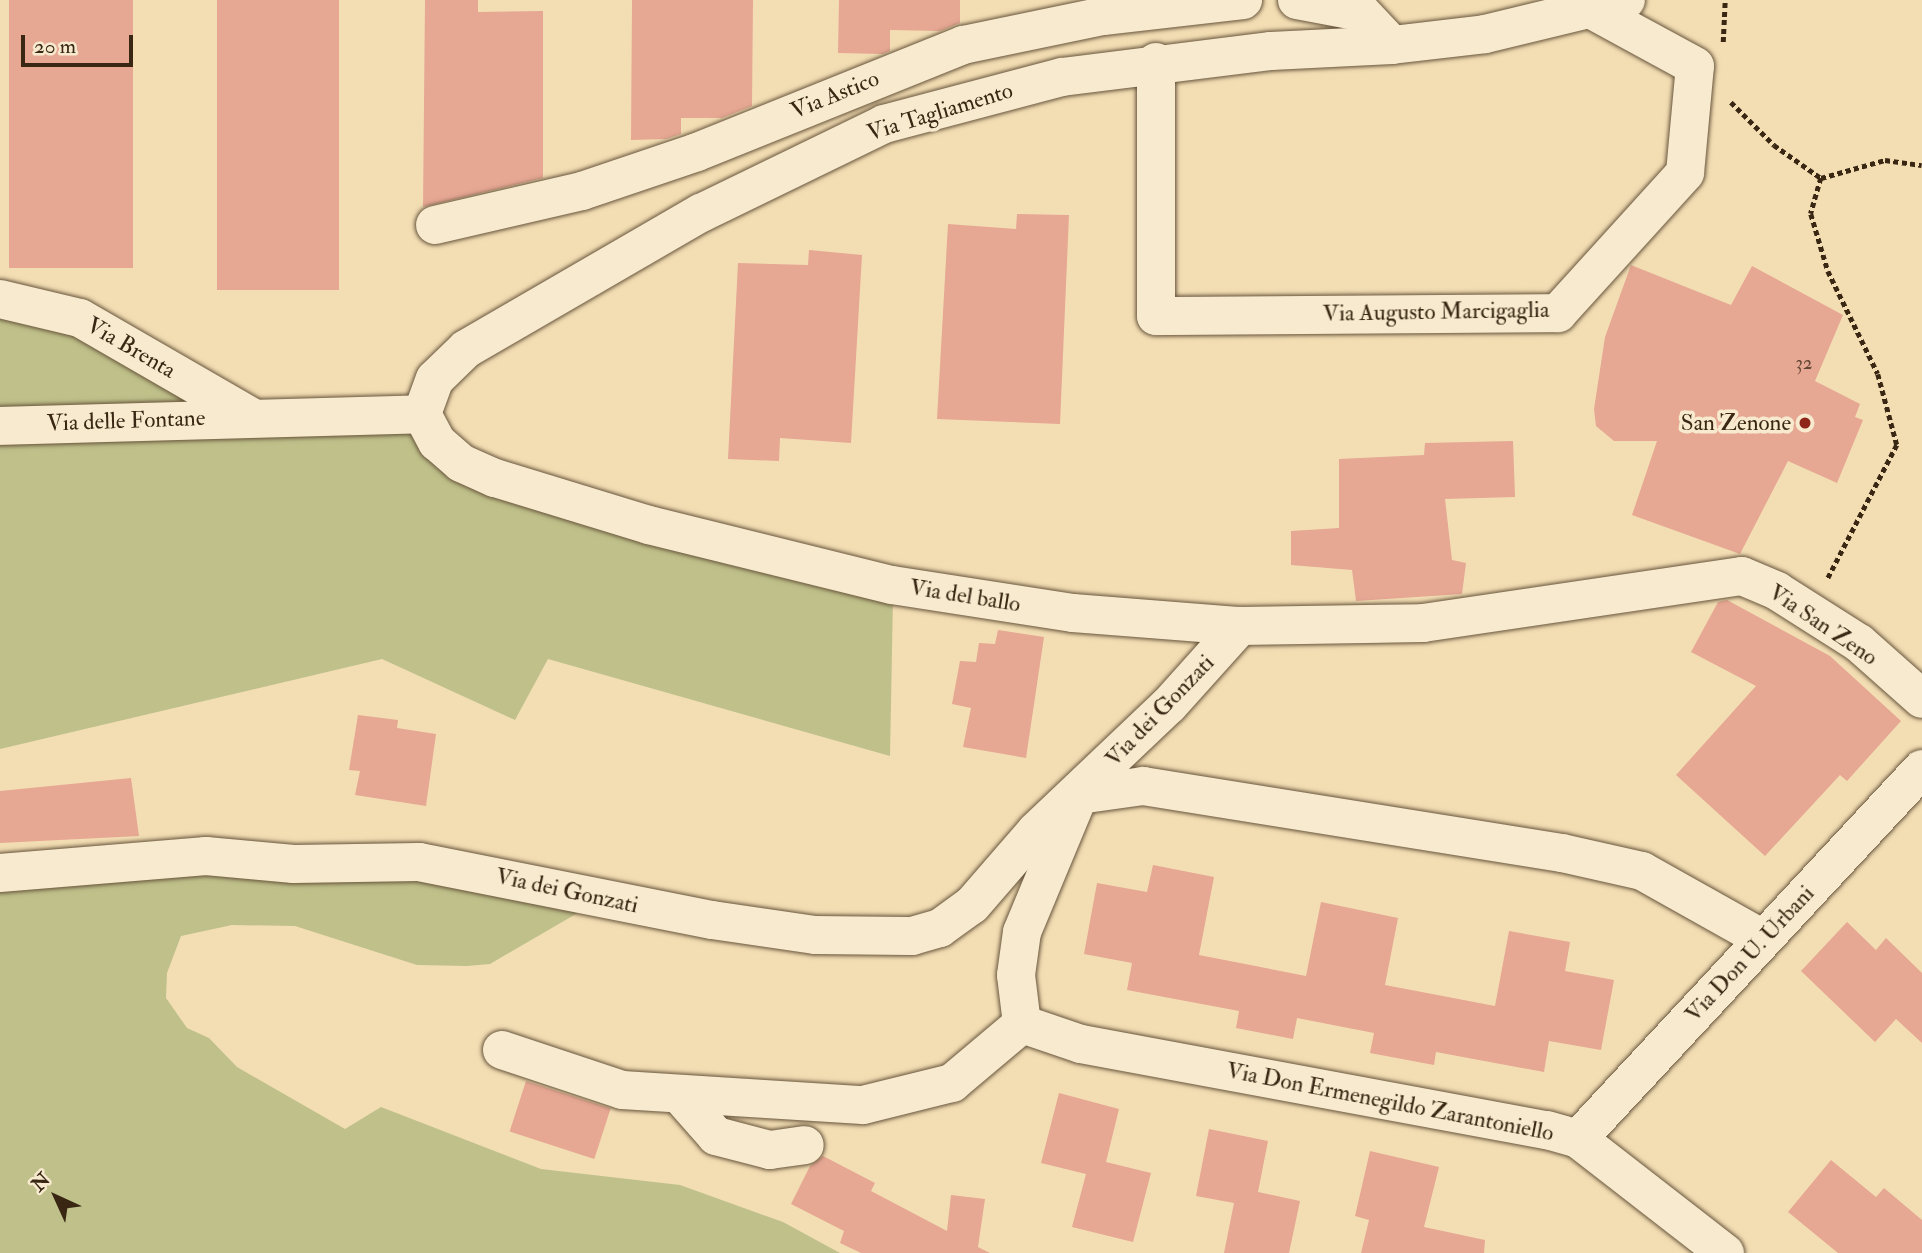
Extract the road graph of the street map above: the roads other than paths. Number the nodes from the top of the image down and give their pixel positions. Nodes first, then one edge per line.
1 (1243, 0) edge
2 (1297, 0) edge
3 (1609, 5) edge
4 (1392, 45) junction
5 (1156, 62) junction
6 (435, 225) dead end
7 (0, 299) edge
8 (422, 414) junction
9 (253, 418) junction
10 (0, 426) edge
11 (1547, 603) joint
12 (1240, 626) junction
13 (1922, 699) edge
14 (1922, 769) edge
15 (1079, 795) junction
16 (0, 873) edge
17 (1763, 940) junction
18 (1022, 1024) junction
19 (502, 1050) dead end
20 (679, 1094) junction
21 (1578, 1139) junction
22 (805, 1144) dead end
23 (1725, 1253) edge

1 - 6 street, Via Astico
2 - 4 street
3 - 4 street, Via Tagliamento
3 - 5 street, Via Augusto Marcigaglia
4 - 5 street, Via Tagliamento
5 - 8 street, Via Tagliamento
7 - 9 street, Via Brenta
8 - 9 street
8 - 12 street, Via del ballo
9 - 10 street, Via delle Fontane
11 - 12 street, Via del ballo
11 - 13 street, Via San Zeno
12 - 15 street, Via dei Gonzati
14 - 17 street, Via Don U. Urbani
15 - 16 street, Via dei Gonzati
15 - 17 street
15 - 18 street, Via dei Gonzati
17 - 21 street, Via Don U. Urbani
18 - 20 street
18 - 21 street, Via Don Ermenegildo Zarantoniello
19 - 20 street
20 - 22 street
21 - 23 street, Via Don Ermenegildo Zarantoniello

